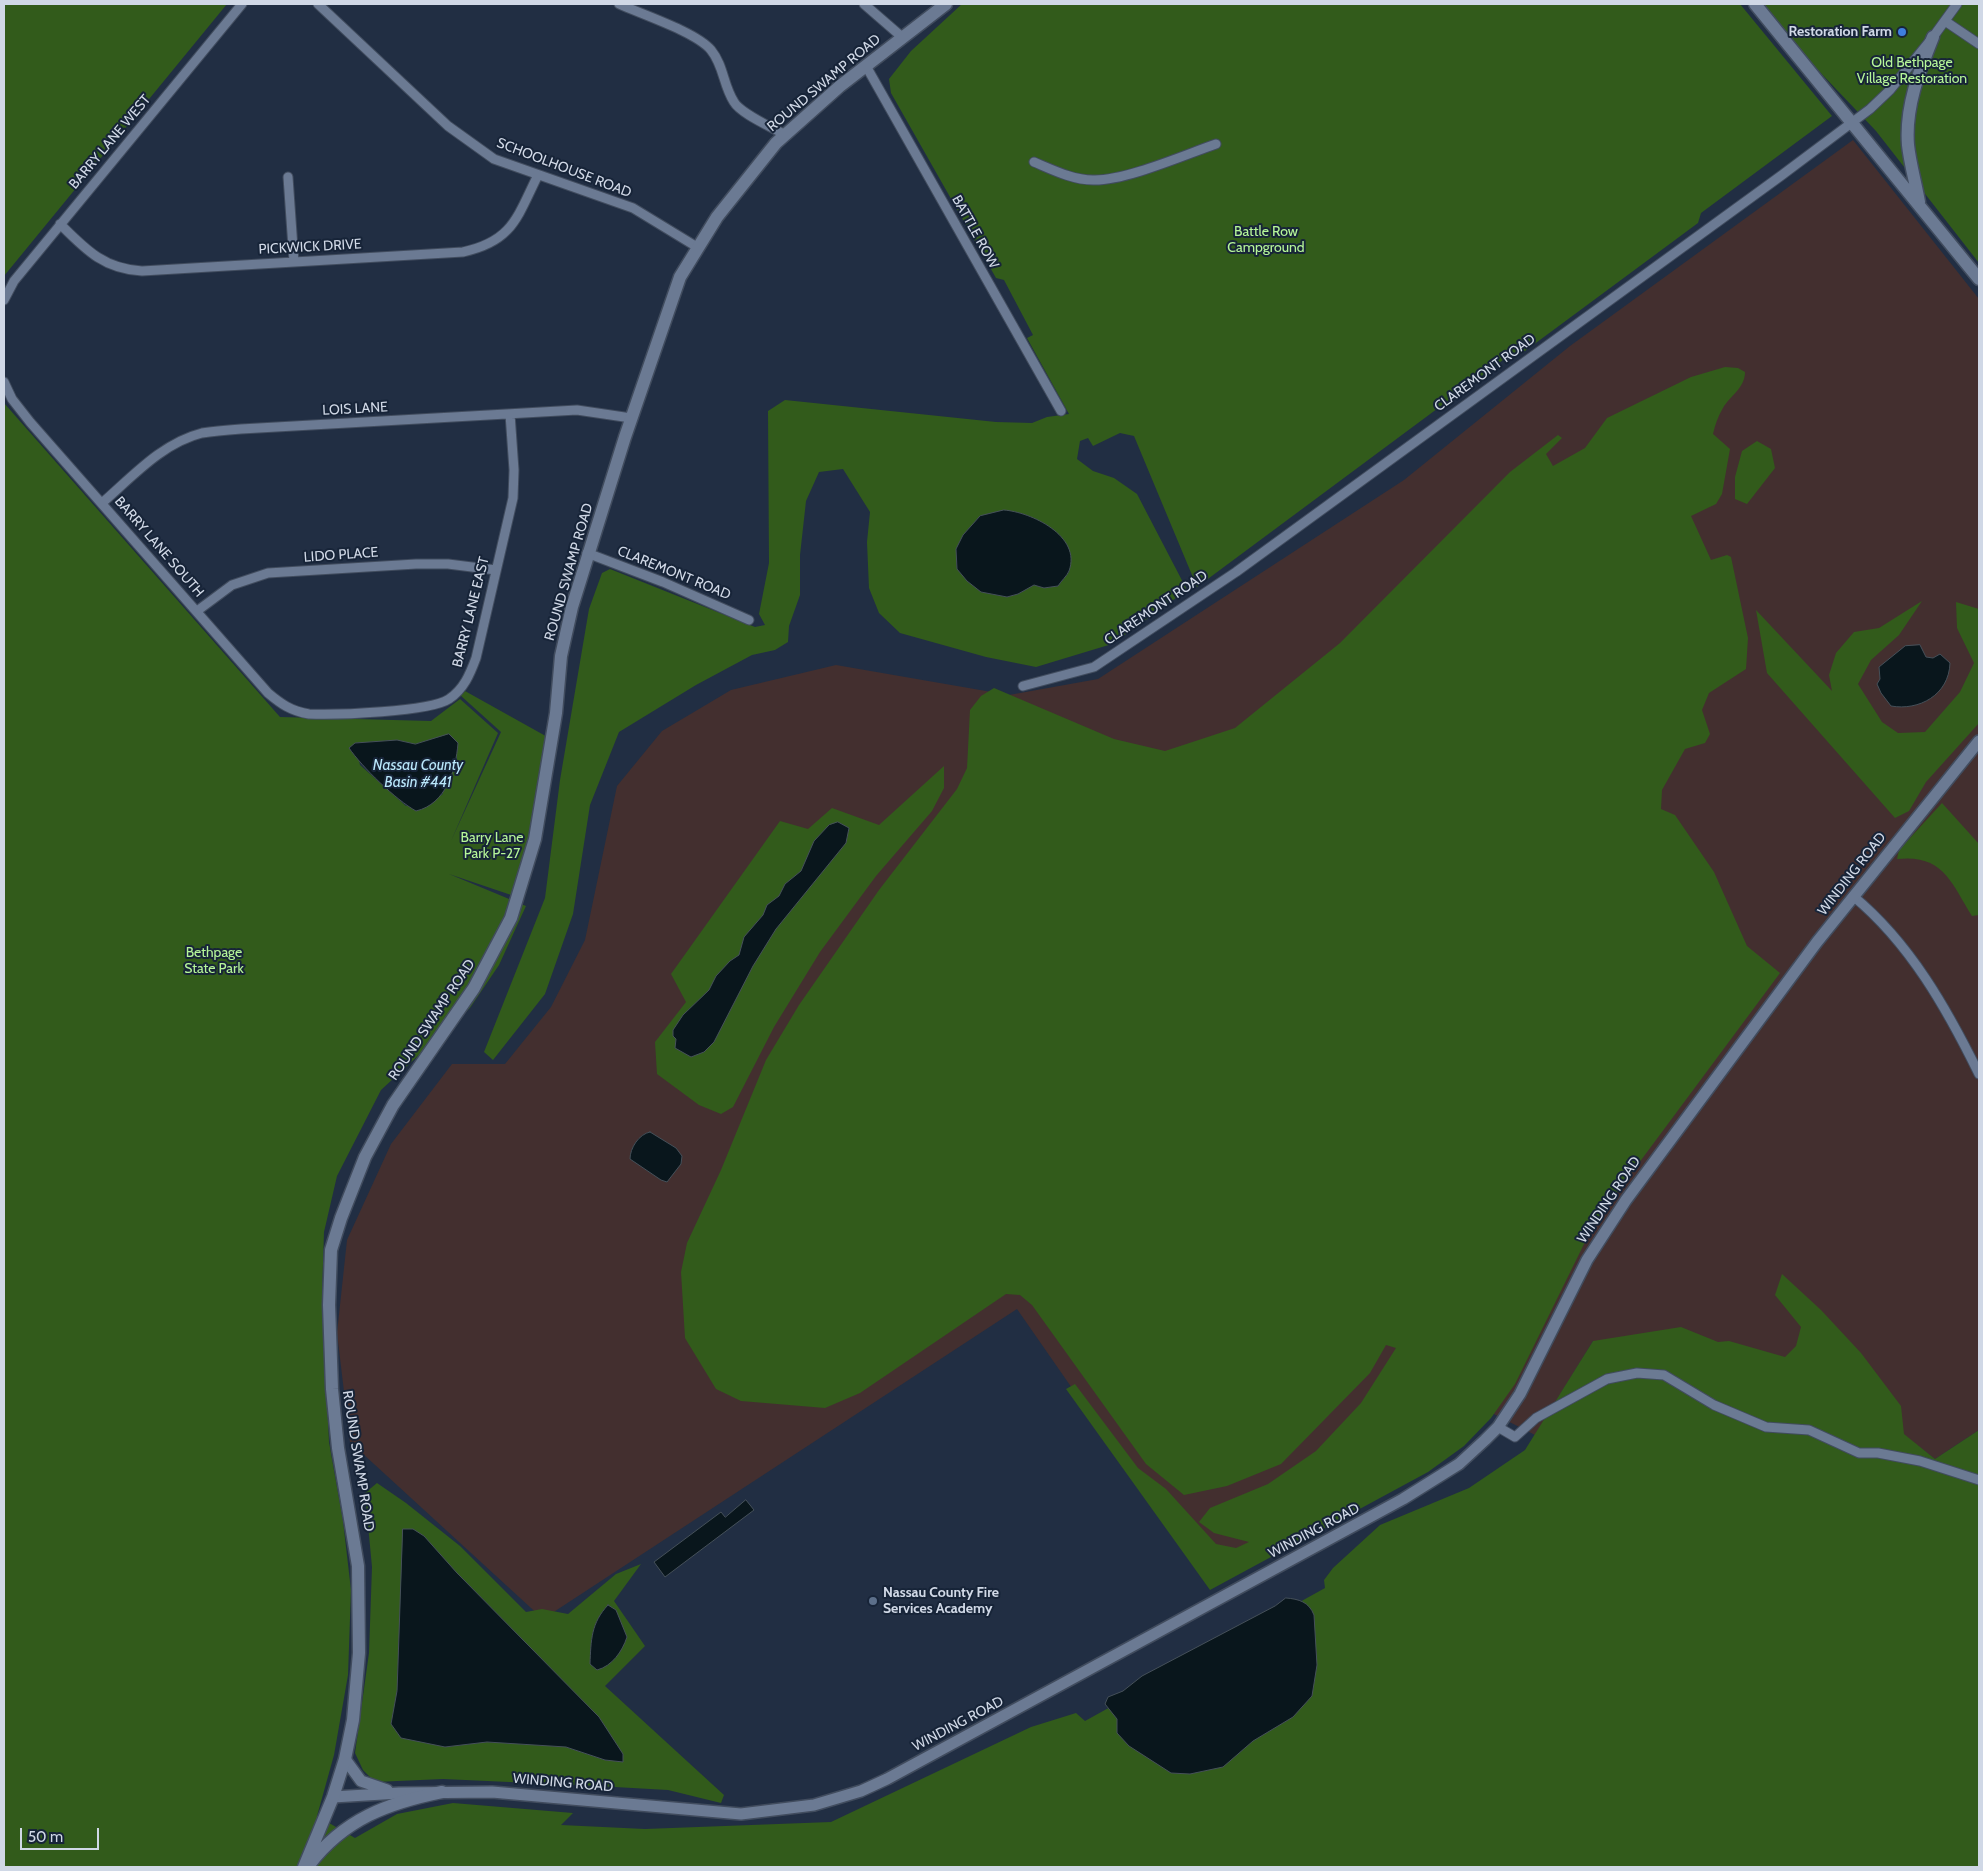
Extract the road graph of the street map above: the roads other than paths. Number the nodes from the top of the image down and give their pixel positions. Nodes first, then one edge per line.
1 (242, 4) edge
2 (318, 4) edge
3 (619, 4) edge
4 (864, 4) edge
5 (946, 4) edge
6 (1755, 4) edge
7 (1957, 4) edge
8 (1945, 21) junction
9 (902, 37) junction
10 (1933, 37) junction
11 (1979, 44) edge
12 (866, 66) junction
13 (1851, 121) junction
14 (785, 135) junction
15 (1216, 144) dead end
16 (1034, 162) dead end
17 (538, 175) junction
18 (288, 178) dead end
19 (1920, 204) junction
20 (60, 224) junction
21 (698, 247) junction
22 (294, 262) junction
23 (1979, 279) edge
24 (4, 300) edge
25 (4, 382) edge
26 (1061, 411) dead end
27 (510, 414) junction
28 (631, 418) junction
29 (102, 503) junction
30 (587, 553) junction
31 (496, 570) junction
32 (197, 612) junction
33 (749, 620) dead end
34 (1023, 686) dead end
35 (308, 714) joint
36 (1979, 741) edge
37 (1853, 896) junction
38 (1979, 1074) edge
39 (1498, 1427) junction
40 (1979, 1480) edge
41 (345, 1759) junction
42 (442, 1792) junction
43 (398, 1793) junction
44 (333, 1797) junction
45 (306, 1867) edge

1 - 20 street, BARRY LANE WEST
2 - 17 street, SCHOOLHOUSE ROAD
3 - 14 street
4 - 9 street
5 - 9 main road, ROUND SWAMP ROAD
6 - 13 main road
7 - 8 street
8 - 10 street
8 - 11 street
9 - 12 main road, ROUND SWAMP ROAD
10 - 13 street, CLAREMONT ROAD
10 - 19 main road
12 - 14 main road, ROUND SWAMP ROAD
12 - 26 street, BATTLE ROW
13 - 19 main road
13 - 34 street, CLAREMONT ROAD
14 - 21 main road, ROUND SWAMP ROAD
15 - 16 street
17 - 21 street, SCHOOLHOUSE ROAD
17 - 22 street, PICKWICK DRIVE
18 - 22 street
19 - 23 main road
20 - 22 street, PICKWICK DRIVE
20 - 24 street, BARRY LANE WEST
21 - 28 main road, ROUND SWAMP ROAD
25 - 29 street, BARRY LANE SOUTH
27 - 28 street, LOIS LANE
27 - 29 street, LOIS LANE
27 - 31 street, BARRY LANE EAST
28 - 30 main road, ROUND SWAMP ROAD
29 - 32 street, BARRY LANE SOUTH
30 - 33 street, CLAREMONT ROAD
30 - 41 main road, ROUND SWAMP ROAD
31 - 32 street, LIDO PLACE
31 - 35 street, BARRY LANE EAST
32 - 35 street, BARRY LANE SOUTH
36 - 37 street, WINDING ROAD
37 - 38 street
37 - 39 street, WINDING ROAD
39 - 40 street
39 - 42 street, WINDING ROAD
41 - 43 street
41 - 44 main road, ROUND SWAMP ROAD
42 - 43 street, WINDING ROAD
42 - 45 main road
43 - 44 street, WINDING ROAD
44 - 45 main road, ROUND SWAMP ROAD

